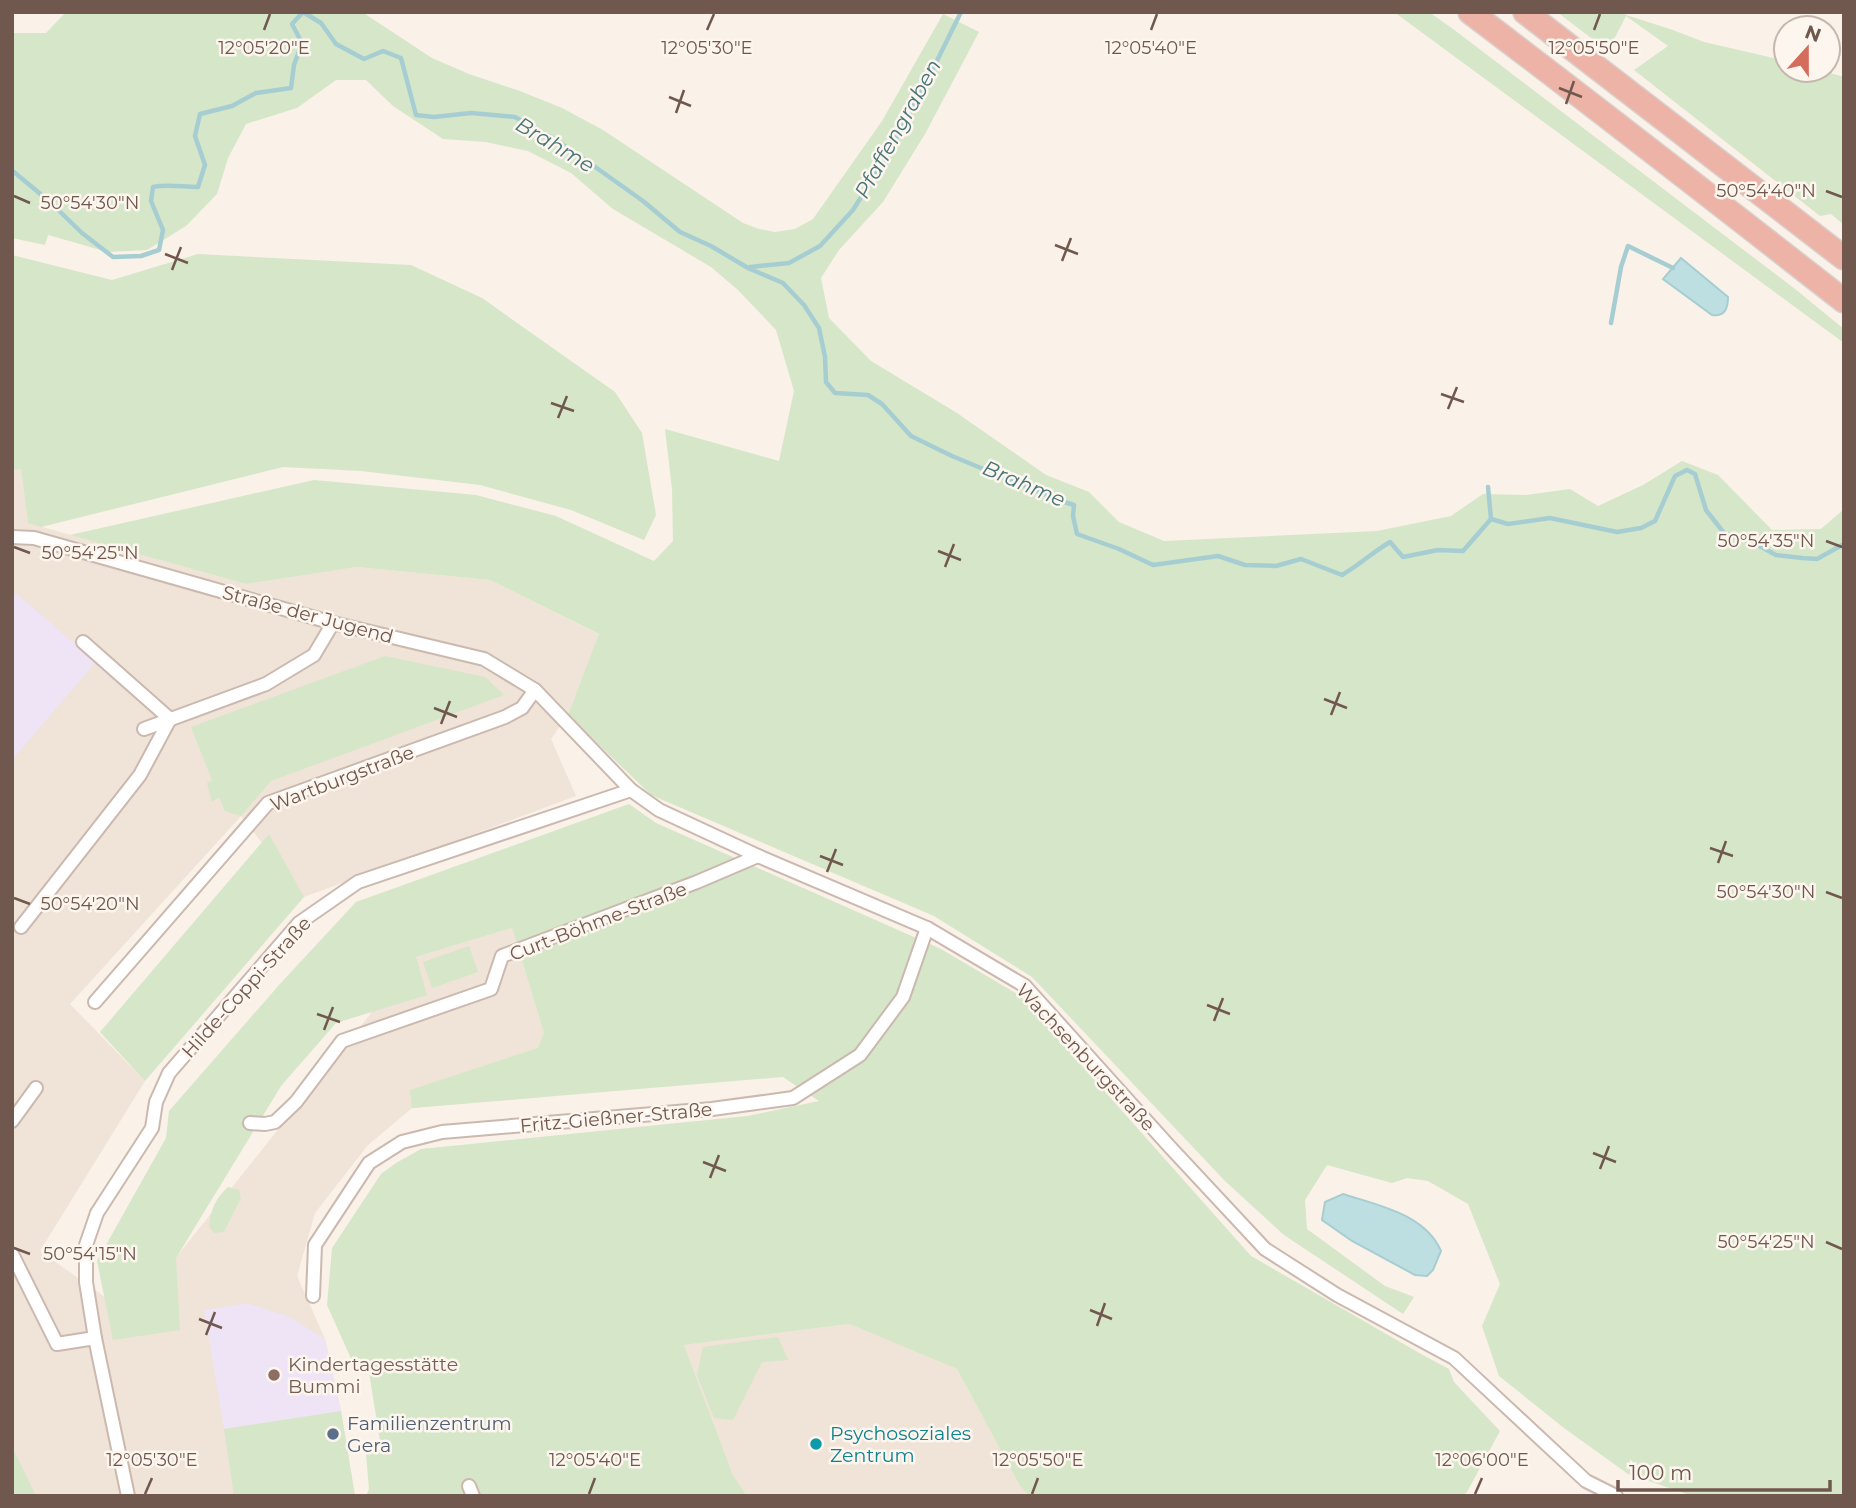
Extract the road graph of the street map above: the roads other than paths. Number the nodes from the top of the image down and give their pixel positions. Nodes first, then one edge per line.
1 (1470, 12) edge
2 (1525, 12) edge
3 (1844, 258) edge
4 (1844, 301) edge
5 (12, 537) edge
6 (333, 623) junction
7 (83, 642) dead end
8 (534, 690) junction
9 (170, 719) junction
10 (144, 729) dead end
11 (580, 737) joint
12 (631, 790) junction
13 (758, 856) junction
14 (20, 927) dead end
15 (927, 928) junction
16 (95, 1002) dead end
17 (36, 1088) dead end
18 (12, 1121) edge
19 (250, 1123) dead end
20 (12, 1254) edge
21 (313, 1296) dead end
22 (95, 1338) junction
23 (128, 1496) edge
24 (1616, 1496) edge

1 - 4 highway
2 - 3 highway
5 - 6 street, Straße der Jugend
6 - 8 street, Straße der Jugend
6 - 9 street
7 - 9 street
8 - 11 street, Straße der Jugend
8 - 16 street, Wartburgstraße
9 - 10 street
9 - 14 street
11 - 12 street, Wachsenburgstraße
12 - 13 street, Wachsenburgstraße
12 - 22 street, Hilde-Coppi-Straße
13 - 15 street, Wachsenburgstraße
13 - 19 street, Curt-Böhme-Straße
15 - 21 street, Fritz-Gießner-Straße
15 - 24 street, Wachsenburgstraße
17 - 18 street
20 - 22 street
22 - 23 street, Hilde-Coppi-Straße

